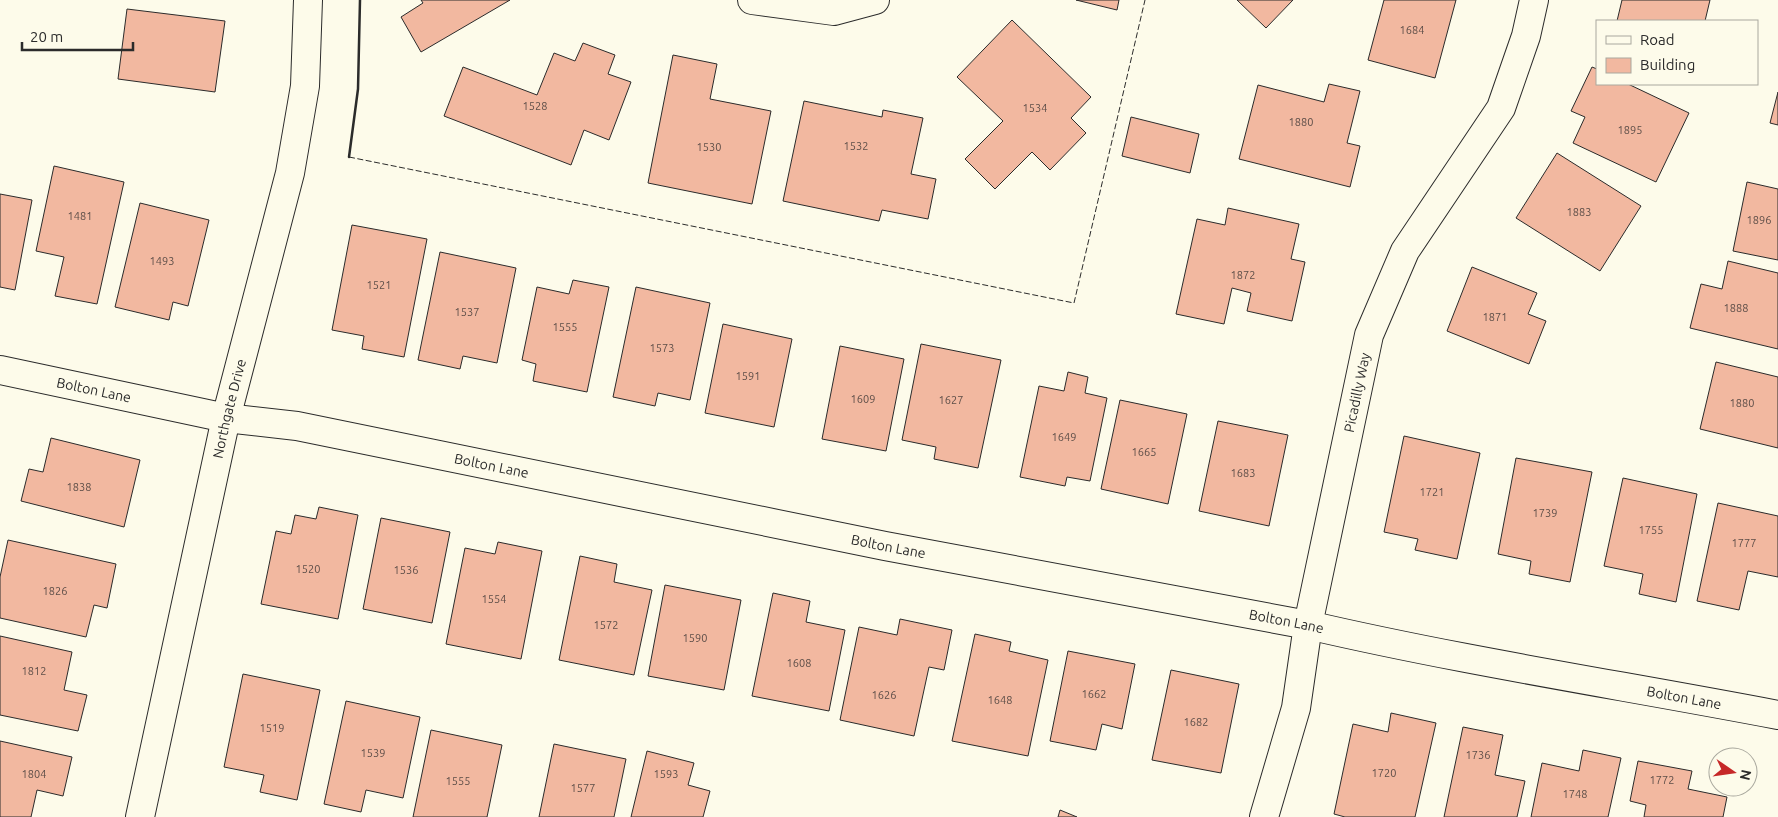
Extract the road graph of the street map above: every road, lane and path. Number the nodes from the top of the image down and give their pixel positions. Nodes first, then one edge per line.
1 (308, 0) edge
2 (752, 0) edge
3 (875, 0) edge
4 (1534, 0) edge
5 (0, 370) edge
6 (226, 418) junction
7 (1308, 625) junction
8 (1778, 715) edge
9 (140, 817) edge
10 (1264, 817) edge

1 - 6 street, Northgate Drive
2 - 3 street
4 - 7 street, Picadilly Way
5 - 6 street, Bolton Lane
6 - 7 street, Bolton Lane
6 - 9 street, Northgate Drive
7 - 8 street, Bolton Lane
7 - 10 street, Picadilly Way

